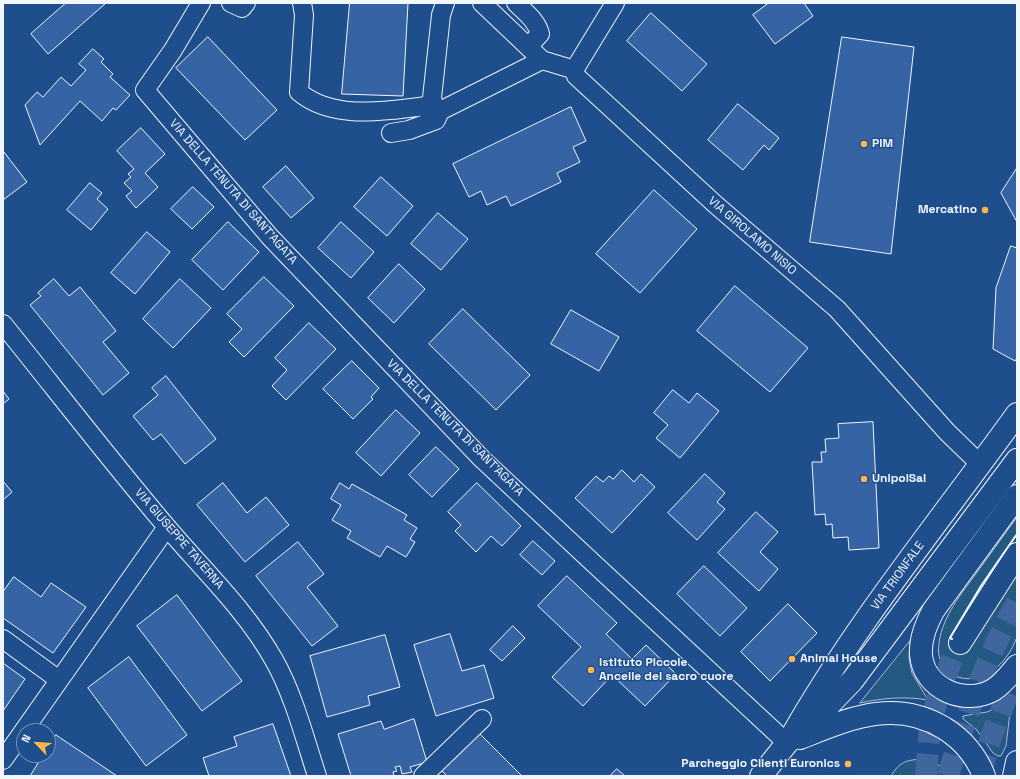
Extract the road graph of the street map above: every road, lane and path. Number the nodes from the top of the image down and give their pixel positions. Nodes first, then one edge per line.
1 (201, 3) edge
2 (231, 3) edge
3 (246, 3) edge
4 (302, 3) edge
5 (444, 3) edge
6 (482, 3) edge
7 (516, 3) edge
8 (615, 3) edge
9 (528, 46) junction
10 (542, 60) junction
11 (575, 70) junction
12 (437, 108) junction
13 (391, 133) dead end
14 (3, 324) edge
15 (1017, 414) edge
16 (1017, 460) edge
17 (980, 464) junction
18 (1017, 496) edge
19 (167, 527) junction
20 (1017, 554) edge
21 (3, 639) edge
22 (960, 643) tunnel mouth
23 (1017, 666) edge
24 (60, 680) junction
25 (482, 719) dead end
26 (787, 743) junction
27 (3, 760) edge
28 (1017, 762) edge
29 (317, 776) edge
30 (423, 776) edge
31 (761, 776) edge
32 (984, 776) edge
33 (1014, 776) edge

1 - 26 street, VIA DELLA TENUTA DI SANT'AGATA
2 - 3 street
4 - 12 street
5 - 12 street
6 - 9 street
7 - 9 street
8 - 11 street
9 - 10 street
10 - 11 street
10 - 12 street
11 - 17 street, VIA GIROLAMO NISIO
12 - 13 street
14 - 19 street, VIA GIUSEPPE TAVERNA
15 - 17 main road, VIA TRIONFALE
16 - 26 main road, VIA TRIONFALE
17 - 26 main road, VIA TRIONFALE
18 - 23 main road
19 - 24 street
19 - 29 street, VIA GIUSEPPE TAVERNA
20 - 22 main road
21 - 24 street
24 - 27 street
25 - 30 street
26 - 31 main road, VIA TRIONFALE
26 - 32 main road
28 - 33 main road

